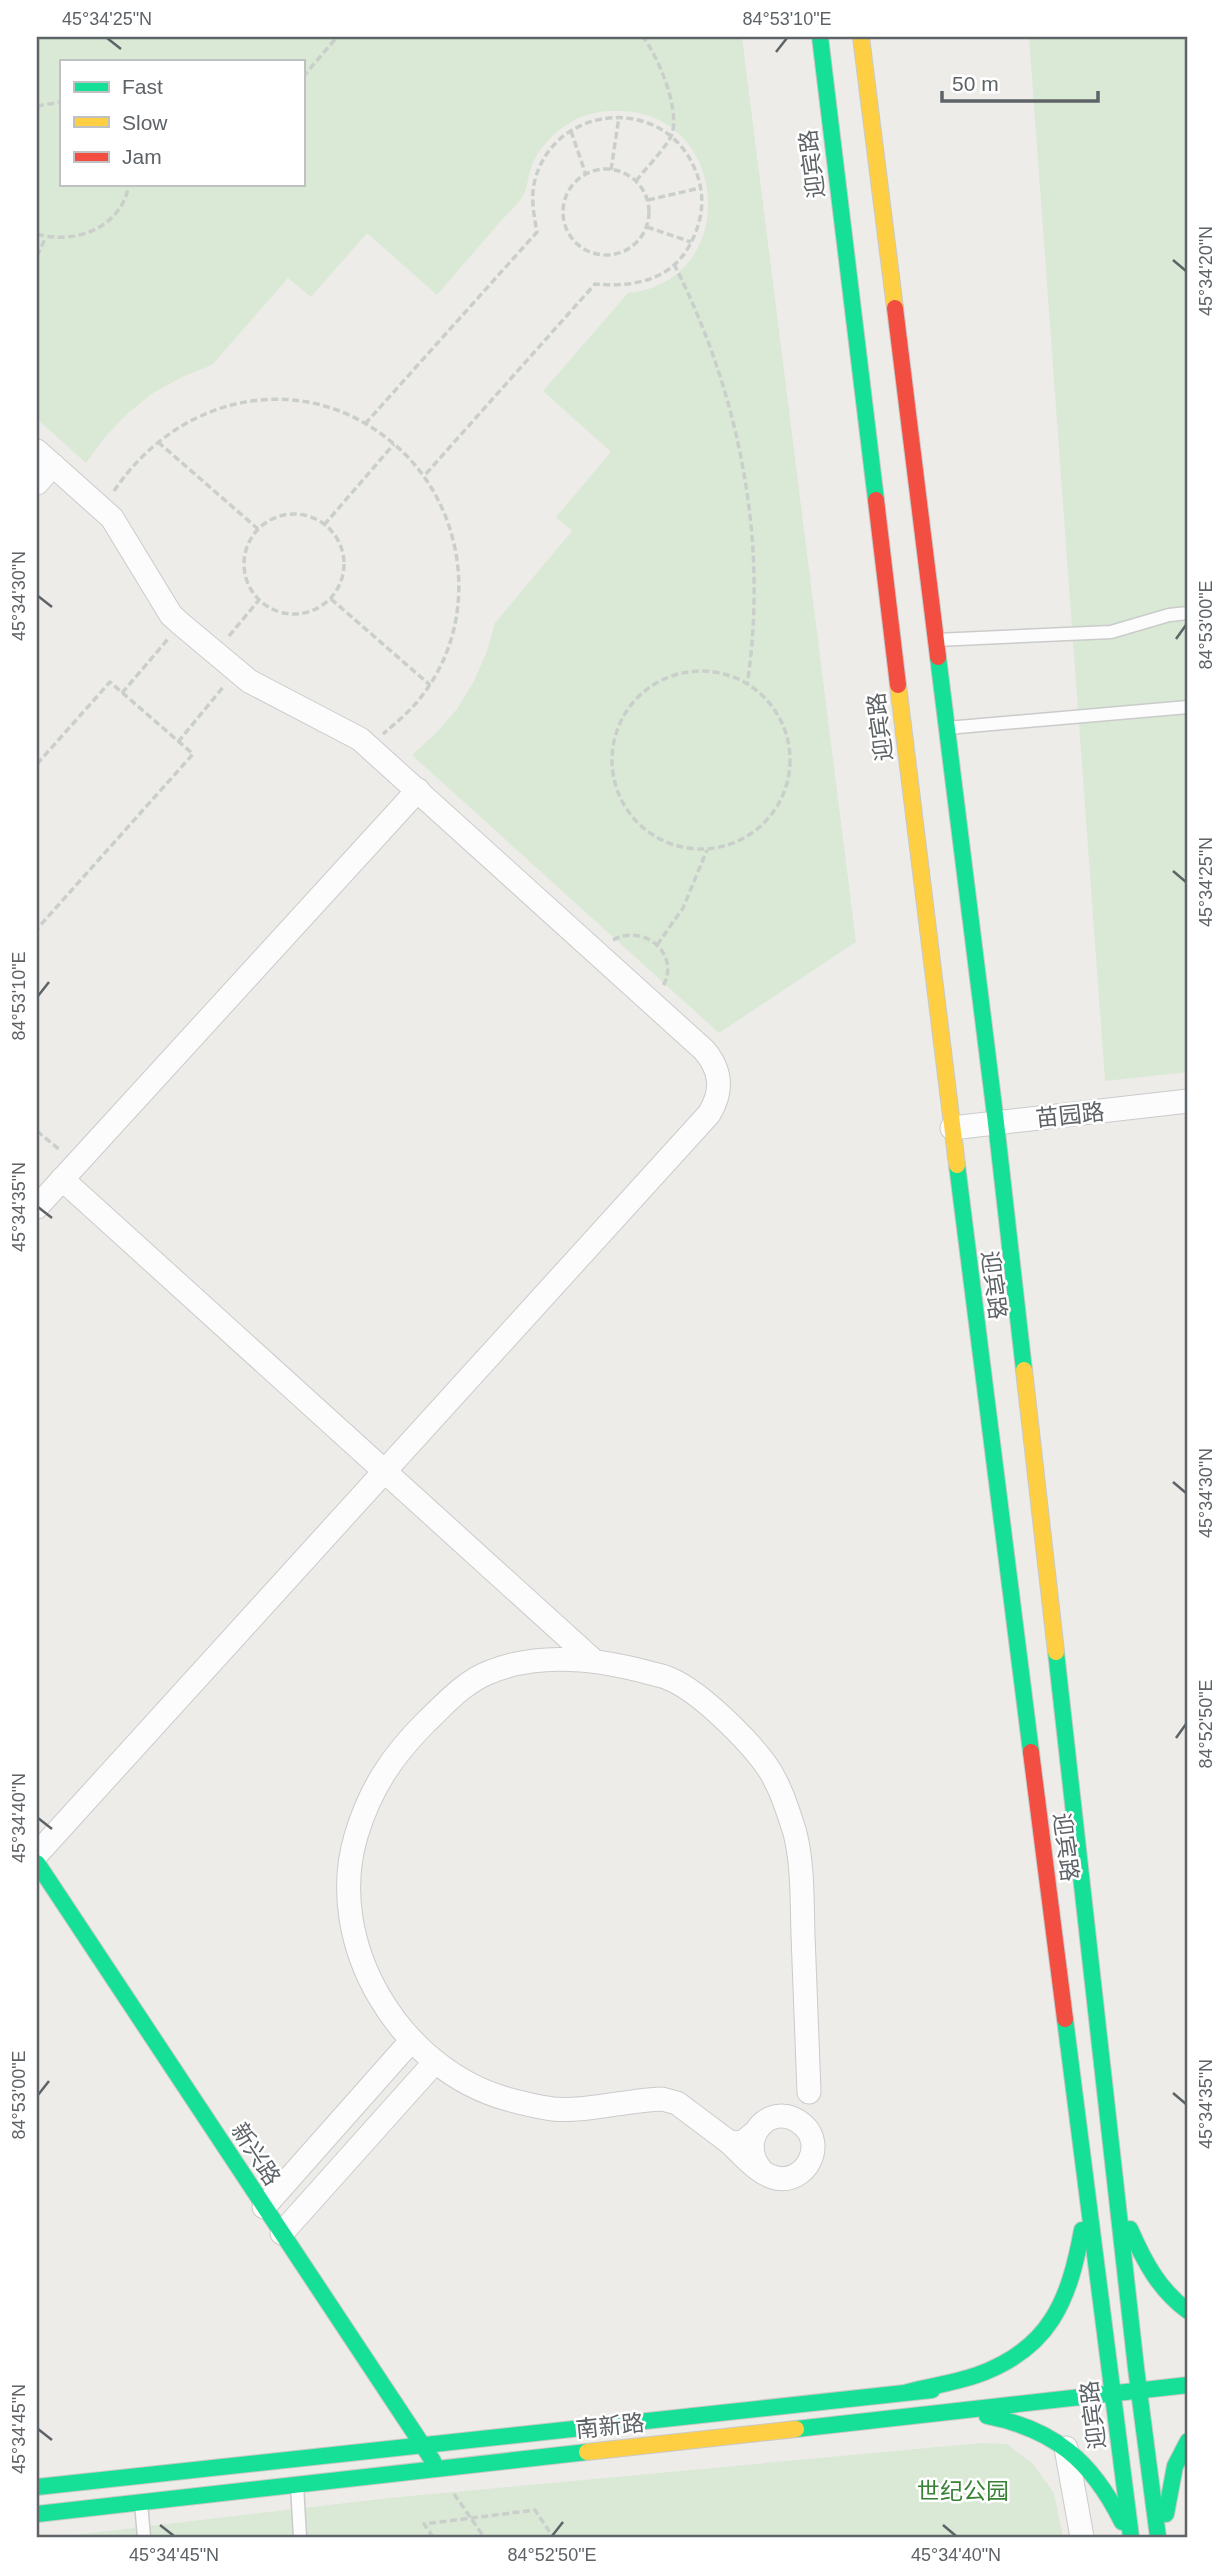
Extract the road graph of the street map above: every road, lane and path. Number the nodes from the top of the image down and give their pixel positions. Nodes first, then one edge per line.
1 (337, 37) edge
2 (643, 37) edge
3 (820, 37) edge
4 (862, 37) edge
5 (304, 76) edge
6 (60, 102) edge
7 (37, 106) edge
8 (619, 117) junction
9 (571, 131) junction
10 (672, 136) junction
11 (611, 170) junction
12 (586, 175) junction
13 (636, 181) junction
14 (128, 186) edge
15 (701, 188) junction
16 (648, 200) junction
17 (647, 227) junction
18 (37, 234) edge
19 (46, 237) junction
20 (691, 242) junction
21 (37, 256) edge
22 (674, 264) junction
23 (365, 424) junction
24 (158, 442) junction
25 (394, 444) junction
26 (45, 458) edge
27 (424, 476) junction
28 (37, 483) edge
29 (102, 510) junction
30 (324, 525) junction
31 (258, 529) junction
32 (330, 599) junction
33 (259, 600) junction
34 (1188, 613) edge
35 (181, 624) junction
36 (231, 633) dead end
37 (936, 640) junction
38 (237, 671) junction
39 (430, 685) junction
40 (747, 685) junction
41 (122, 693) junction
42 (1188, 707) edge
43 (947, 728) junction
44 (178, 741) junction
45 (368, 746) junction
46 (37, 765) edge
47 (418, 790) junction
48 (707, 850) junction
49 (37, 929) edge
50 (657, 945) junction
51 (599, 955) junction
52 (650, 1002) junction
53 (1188, 1101) edge
54 (996, 1123) junction
55 (952, 1128) junction
56 (37, 1131) edge
57 (69, 1171) junction
58 (37, 1207) edge
59 (383, 1471) junction
60 (594, 1661) junction
61 (37, 1854) edge
62 (37, 1863) edge
63 (411, 2041) junction
64 (435, 2062) junction
65 (809, 2092) junction
66 (784, 2116) junction
67 (754, 2133) junction
68 (729, 2142) junction
69 (813, 2146) junction
70 (761, 2170) junction
71 (1087, 2196) junction
72 (1118, 2199) junction
73 (264, 2207) junction
74 (282, 2233) junction
75 (1188, 2311) edge
76 (1142, 2367) junction
77 (1103, 2372) junction
78 (1001, 2383) dead end
79 (1188, 2385) edge
80 (1140, 2390) junction
81 (906, 2393) junction
82 (1112, 2393) junction
83 (908, 2416) junction
84 (1188, 2441) edge
85 (422, 2444) junction
86 (1066, 2448) junction
87 (438, 2469) junction
88 (297, 2485) junction
89 (37, 2487) edge
90 (141, 2503) junction
91 (37, 2514) edge
92 (471, 2518) junction
93 (145, 2537) edge
94 (300, 2537) edge
95 (433, 2537) edge
96 (484, 2537) edge
97 (553, 2537) edge
98 (1082, 2537) edge
99 (1130, 2537) edge
100 (1158, 2537) edge
101 (1164, 2537) edge

1 - 5 path
2 - 10 path
3 - 55 main road, 迎宾路
4 - 37 main road, 迎宾路
6 - 7 path
8 - 9 path
8 - 10 path
8 - 11 path
9 - 12 path
9 - 23 path
10 - 13 path
10 - 15 path
11 - 12 path
11 - 13 path
12 - 17 path
13 - 16 path
14 - 19 path
15 - 16 path
15 - 20 path
16 - 17 path
17 - 20 path
18 - 19 path
19 - 21 path
20 - 22 path
22 - 27 path
22 - 40 path
23 - 24 path
23 - 25 path
24 - 29 path
24 - 31 path
25 - 27 path
25 - 30 path
26 - 28 street
26 - 29 street
27 - 39 path
29 - 35 street
30 - 31 path
30 - 32 path
31 - 33 path
32 - 33 path
32 - 39 path
33 - 36 path
34 - 37 lane
35 - 38 street
35 - 41 path
37 - 43 main road, 迎宾路
38 - 44 path
38 - 45 street
39 - 45 path
40 - 48 path
40 - 48 path
41 - 44 path
41 - 46 path
42 - 43 lane
43 - 54 main road, 迎宾路
44 - 49 path
45 - 47 street
47 - 51 street
47 - 57 street
48 - 50 path
50 - 51 path
50 - 52 path
51 - 52 street
52 - 59 street
53 - 54 street, 苗园路
54 - 55 street, 苗园路
54 - 72 main road, 迎宾路
55 - 71 main road, 迎宾路
56 - 57 path
57 - 58 street
57 - 59 street
59 - 60 street
59 - 61 street
60 - 63 street
60 - 65 street
62 - 73 main road, 新兴路
63 - 64 street
63 - 73 street
64 - 68 street
64 - 74 street
65 - 66 street
65 - 69 street
66 - 67 street
66 - 69 street
67 - 68 street
67 - 70 street
68 - 70 street
69 - 70 street
71 - 77 main road, 迎宾路
71 - 81 main road
72 - 75 main road
72 - 76 main road, 迎宾路
73 - 74 main road, 新兴路
74 - 85 main road, 新兴路
76 - 77 main road
76 - 80 main road, 迎宾路
77 - 82 main road, 迎宾路
78 - 81 main road, 南新路
79 - 80 main road, 南新路
80 - 82 main road, 南新路
80 - 100 main road, 迎宾路
81 - 85 main road, 南新路
82 - 83 main road, 南新路
82 - 99 main road, 迎宾路
83 - 86 main road
83 - 87 main road, 南新路
84 - 101 main road
85 - 87 main road, 新兴路
85 - 89 main road, 南新路
86 - 98 street
86 - 99 main road
87 - 88 main road, 南新路
87 - 92 path
88 - 90 main road, 南新路
88 - 94 lane
90 - 91 main road, 南新路
90 - 93 lane
92 - 95 path
92 - 96 path
92 - 97 path

